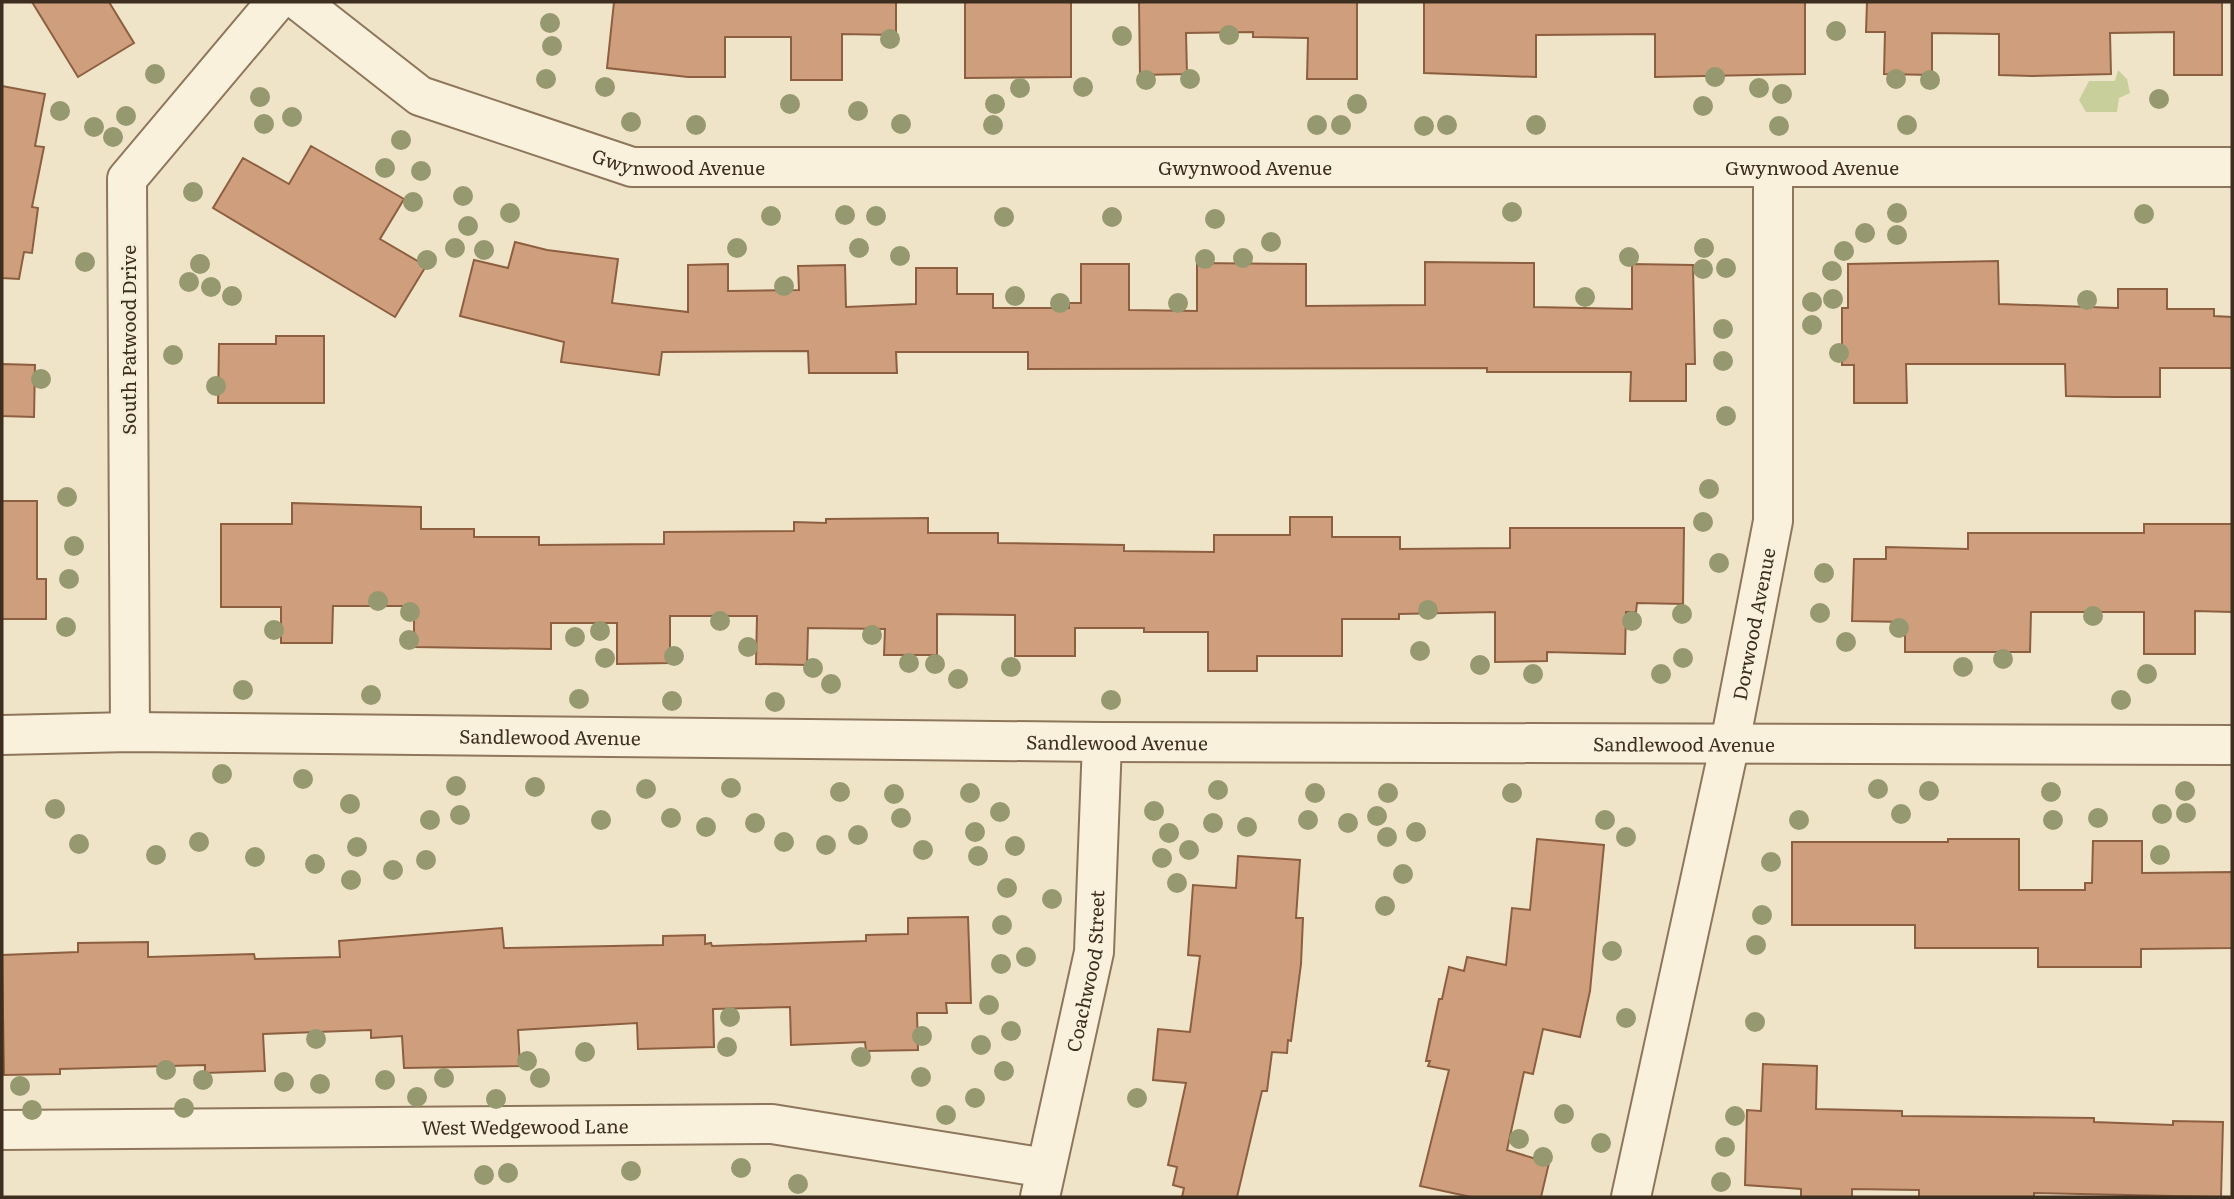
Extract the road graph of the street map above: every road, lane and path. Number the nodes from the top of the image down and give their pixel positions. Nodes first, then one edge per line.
1 (276, 2) edge
2 (300, 2) edge
3 (1773, 167) junction
4 (2232, 167) edge
5 (130, 732) junction
6 (2, 735) edge
7 (1102, 742) junction
8 (1730, 743) junction
9 (2232, 745) edge
10 (2, 1130) edge
11 (1043, 1182) edge
12 (1631, 1197) edge

1 - 5 street, South Patwood Drive
2 - 3 street, Gwynwood Avenue
3 - 4 street, Gwynwood Avenue
3 - 8 street, Dorwood Avenue
5 - 6 street, Sandlewood Avenue
5 - 7 street, Sandlewood Avenue
7 - 8 street, Sandlewood Avenue
7 - 11 street, Coachwood Street
8 - 9 street, Sandlewood Avenue
8 - 12 street, Dorwood Avenue
10 - 11 street, West Wedgewood Lane

